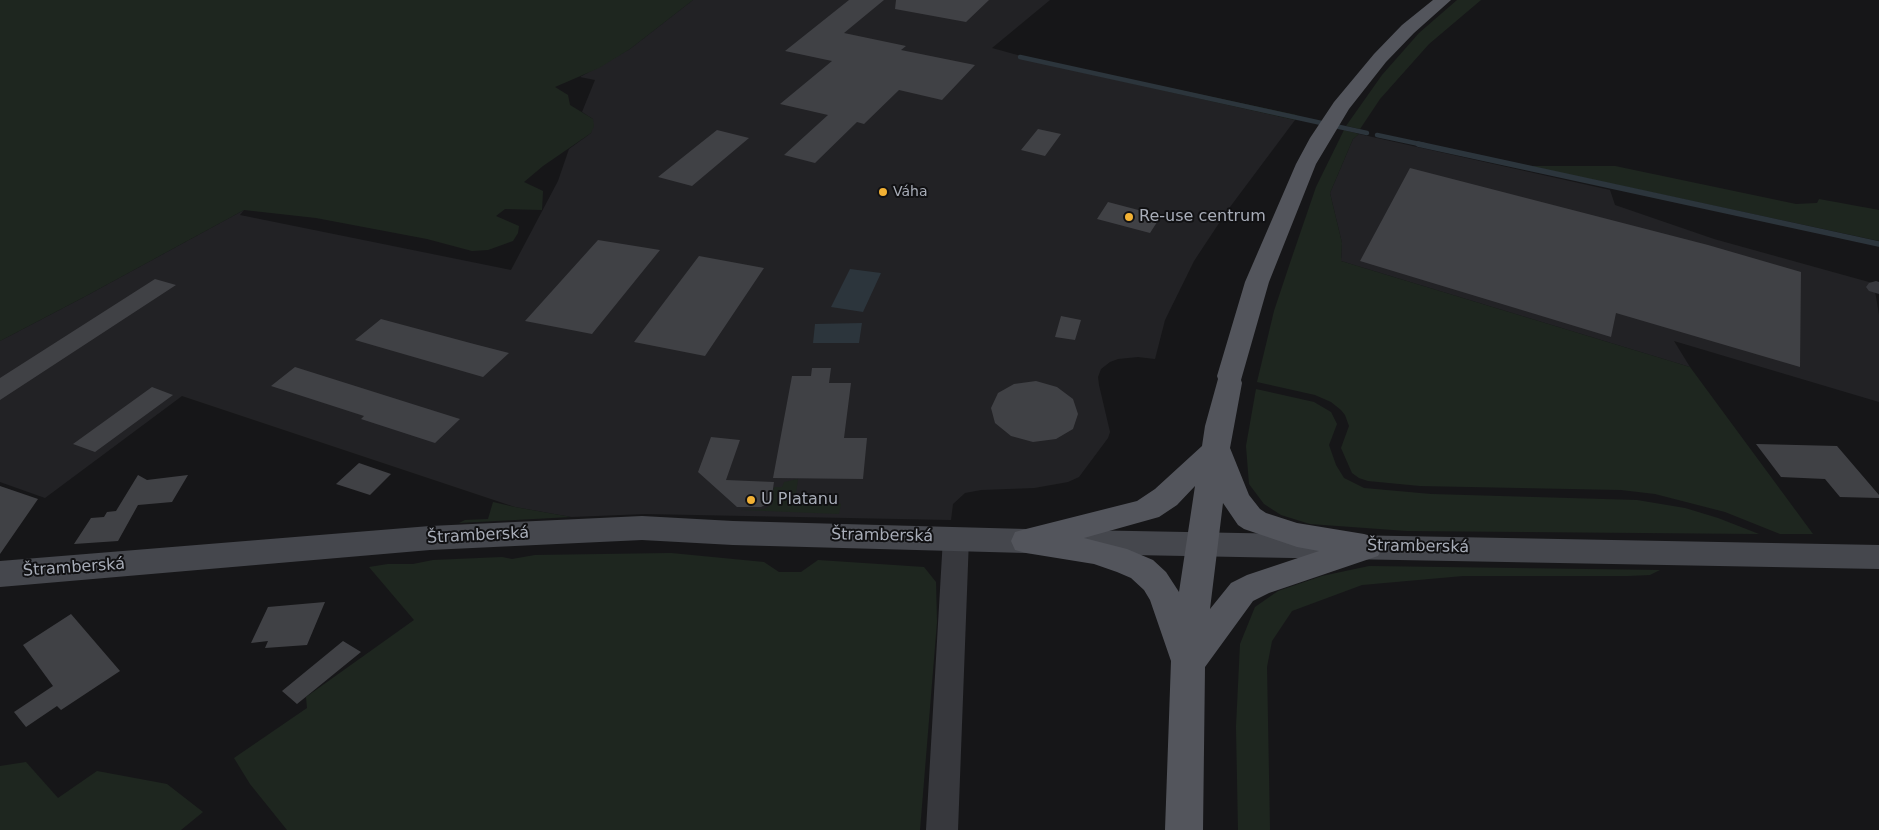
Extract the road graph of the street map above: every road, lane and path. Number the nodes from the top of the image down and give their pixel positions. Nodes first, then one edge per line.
1 (1442, 0) edge
2 (1216, 449) junction
3 (956, 538) junction
4 (1026, 541) junction
5 (1201, 544) junction
6 (1367, 547) junction
7 (1879, 557) edge
8 (0, 574) edge
9 (1188, 663) junction
10 (942, 830) edge
11 (1184, 830) edge

1 - 2 main road
2 - 4 main road
2 - 5 main road
2 - 6 main road
3 - 4 street, Štramberská
3 - 8 street, Štramberská
3 - 10 street, Štramberská
4 - 5 street, Štramberská
4 - 9 main road
5 - 6 street, Štramberská
5 - 9 main road
6 - 7 street, Štramberská
6 - 9 main road
9 - 11 main road

